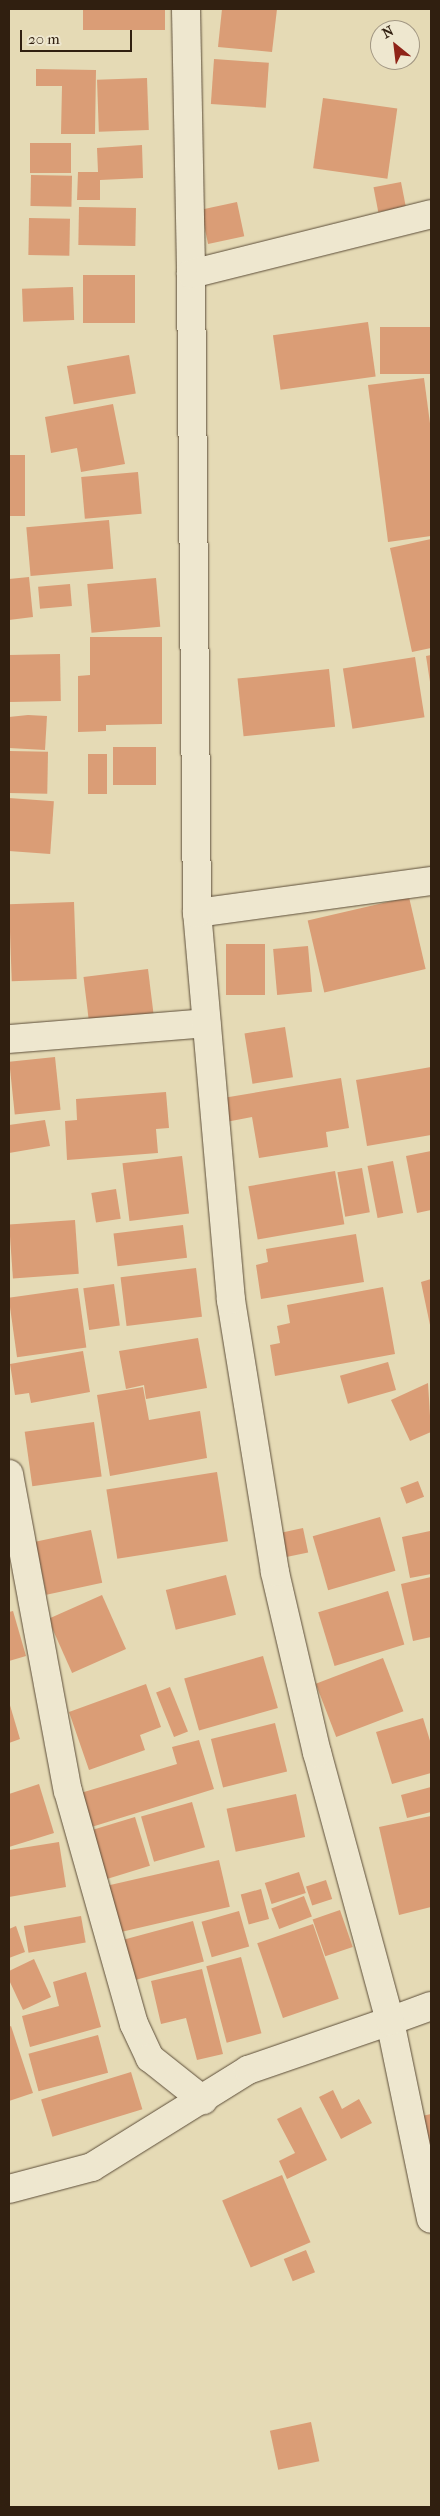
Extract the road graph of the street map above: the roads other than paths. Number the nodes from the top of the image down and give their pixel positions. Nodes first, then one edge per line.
1 (186, 9) edge
2 (431, 214) edge
3 (191, 274) junction
4 (431, 881) edge
5 (197, 914) junction
6 (206, 1023) junction
7 (9, 1039) edge
8 (9, 1474) edge
9 (431, 2006) edge
10 (390, 2022) junction
11 (203, 2100) junction
12 (9, 2188) edge
13 (431, 2219) edge

1 - 3 street
2 - 3 street
3 - 5 street
4 - 5 street
5 - 6 street
6 - 7 street
6 - 10 street
8 - 11 street
9 - 10 street
10 - 11 street
10 - 13 street
11 - 12 street

